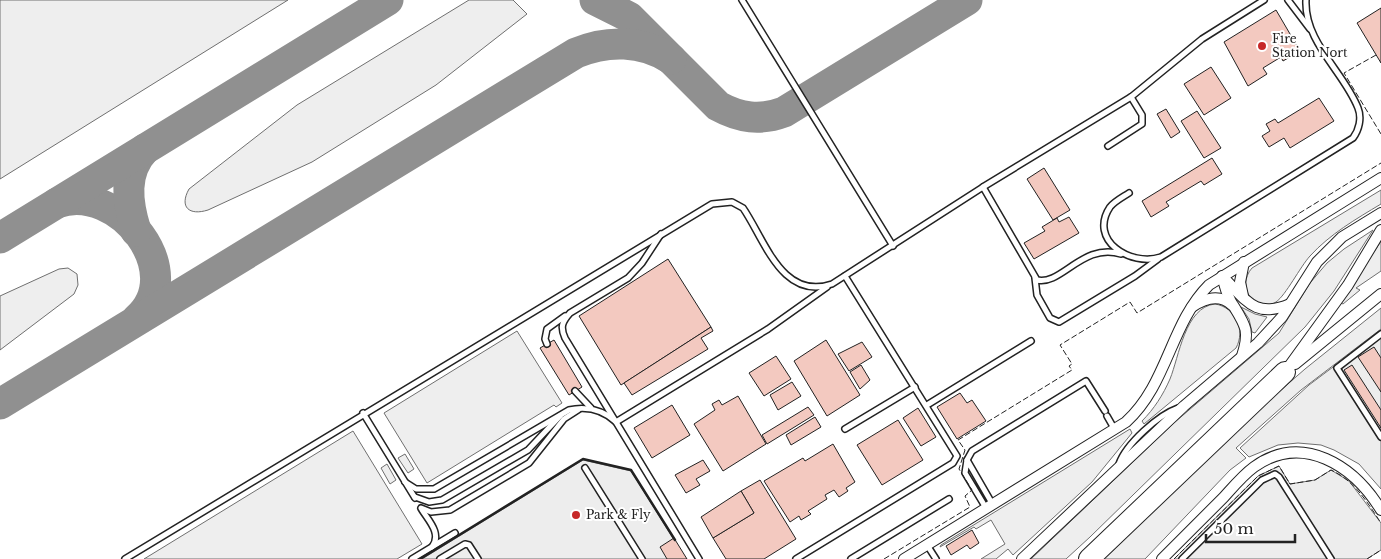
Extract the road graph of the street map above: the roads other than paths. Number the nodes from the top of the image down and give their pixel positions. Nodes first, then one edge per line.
1 (742, 0) edge
2 (1264, 0) edge
3 (1288, 0) edge
4 (1306, 0) edge
5 (1312, 32) junction
6 (1131, 98) junction
7 (1108, 146) dead end
8 (1381, 178) edge
9 (983, 187) junction
10 (1129, 193) dead end
11 (1381, 213) edge
12 (1381, 230) edge
13 (664, 231) junction
14 (893, 246) junction
15 (1125, 256) junction
16 (1161, 257) junction
17 (1244, 262) junction
18 (845, 276) junction
19 (1222, 276) junction
20 (1034, 277) junction
21 (832, 284) junction
22 (1381, 294) edge
23 (1243, 297) junction
24 (1291, 303) junction
25 (1232, 305) junction
26 (1187, 311) junction
27 (570, 313) junction
28 (1381, 334) edge
29 (1031, 341) dead end
30 (547, 344) dead end
31 (1242, 357) junction
32 (1285, 372) junction
33 (915, 387) junction
34 (575, 391) dead end
35 (926, 405) junction
36 (585, 406) junction
37 (569, 410) junction
38 (364, 413) junction
39 (616, 422) junction
40 (845, 429) dead end
41 (1115, 430) junction
42 (1381, 437) edge
43 (585, 468) dead end
44 (405, 482) junction
45 (414, 497) junction
46 (949, 499) dead end
47 (990, 506) junction
48 (421, 508) junction
49 (1381, 510) edge
50 (455, 532) dead end
51 (927, 545) junction
52 (432, 547) junction
53 (125, 559) edge
54 (412, 559) edge
55 (440, 559) edge
56 (478, 559) edge
57 (642, 559) edge
58 (699, 559) edge
59 (796, 559) edge
60 (851, 559) edge
61 (904, 559) edge
62 (936, 559) edge
63 (1022, 559) edge
64 (1089, 559) edge
65 (1162, 559) edge
66 (1182, 559) edge
67 (1331, 559) edge

1 - 14 lane
2 - 6 lane
3 - 5 lane
4 - 5 lane
5 - 16 lane
6 - 7 lane
6 - 9 lane
8 - 17 street
9 - 14 lane
9 - 20 lane
10 - 15 lane
11 - 24 street
12 - 32 street
13 - 21 lane
13 - 27 lane
13 - 38 lane
14 - 18 lane
15 - 16 lane
15 - 20 lane
16 - 20 lane
17 - 19 street
17 - 23 street
18 - 21 lane
18 - 33 lane
19 - 23 street
19 - 25 street
19 - 26 street
21 - 39 lane
22 - 32 street
23 - 24 street
24 - 31 street
25 - 26 street
25 - 31 street
26 - 41 street
27 - 30 lane
27 - 39 lane
28 - 42 lane
29 - 35 lane
31 - 63 street
32 - 64 highway
33 - 35 lane
33 - 40 lane
34 - 36 lane
35 - 59 lane
36 - 37 lane
36 - 39 lane
36 - 48 lane
37 - 44 lane
37 - 45 lane
38 - 44 lane
38 - 53 lane
39 - 58 lane
41 - 47 street
41 - 47 lane
43 - 57 lane
44 - 45 lane
45 - 48 lane
46 - 60 lane
47 - 51 street
48 - 52 lane
49 - 65 street
50 - 52 lane
51 - 61 street
51 - 62 lane
52 - 54 lane
55 - 56 lane
66 - 67 lane

